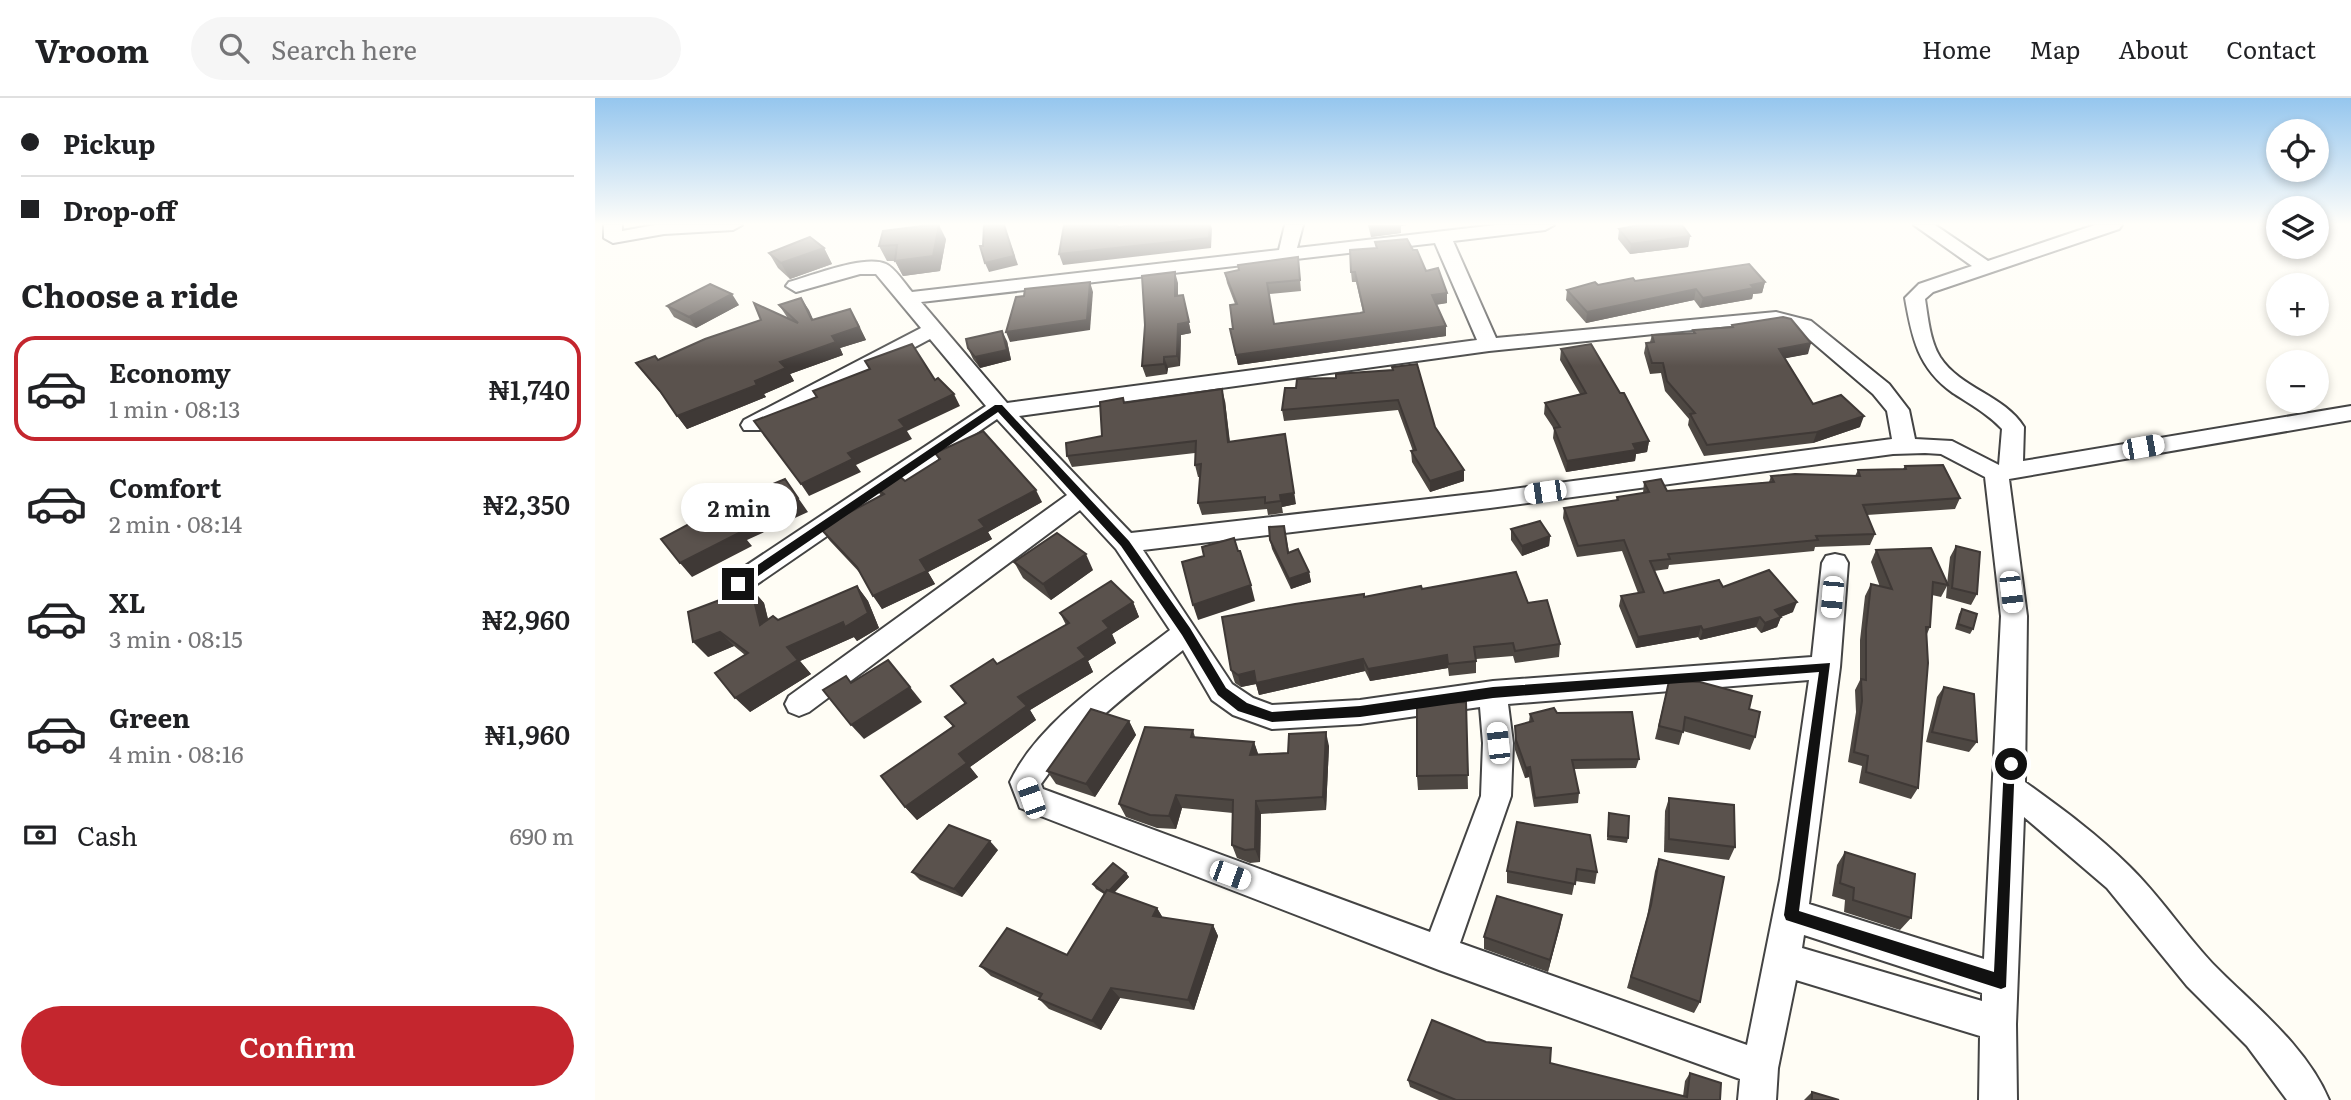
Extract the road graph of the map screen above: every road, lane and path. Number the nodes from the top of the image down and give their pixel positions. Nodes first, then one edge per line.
1 (852, 272) edge
2 (885, 272) edge
3 (1129, 272) edge
4 (1457, 272) edge
5 (1972, 272) edge
6 (796, 286) dead end
7 (909, 298) junction
8 (935, 329) junction
9 (1489, 345) junction
10 (1000, 409) junction
11 (2351, 413) edge
12 (752, 425) edge
13 (1918, 447) junction
14 (2003, 472) junction
15 (1081, 496) junction
16 (1125, 543) junction
17 (1835, 562) dead end
18 (738, 584) dead end
19 (1186, 632) junction
20 (1826, 667) junction
21 (1493, 692) junction
22 (799, 704) dead end
23 (2010, 788) junction
24 (1791, 915) junction
25 (1439, 953) junction
26 (1785, 960) junction
27 (2001, 982) junction
28 (1998, 1024) junction
29 (1758, 1084) edge
30 (1998, 1100) edge
31 (2310, 1100) edge

1 - 6 street
2 - 7 street
3 - 7 street
4 - 9 street
5 - 14 street
7 - 8 street
8 - 10 street
8 - 12 street
9 - 10 street
9 - 13 street
10 - 15 street
10 - 18 street
11 - 14 street
13 - 14 street
13 - 16 street
14 - 23 street
15 - 16 street
15 - 22 street
16 - 19 street
17 - 20 street
19 - 21 street
19 - 25 street
20 - 21 street
20 - 24 street
21 - 25 street
23 - 27 street
23 - 31 street
24 - 26 street
24 - 27 street
25 - 29 street
26 - 28 street
26 - 29 street
27 - 28 street
28 - 30 street

